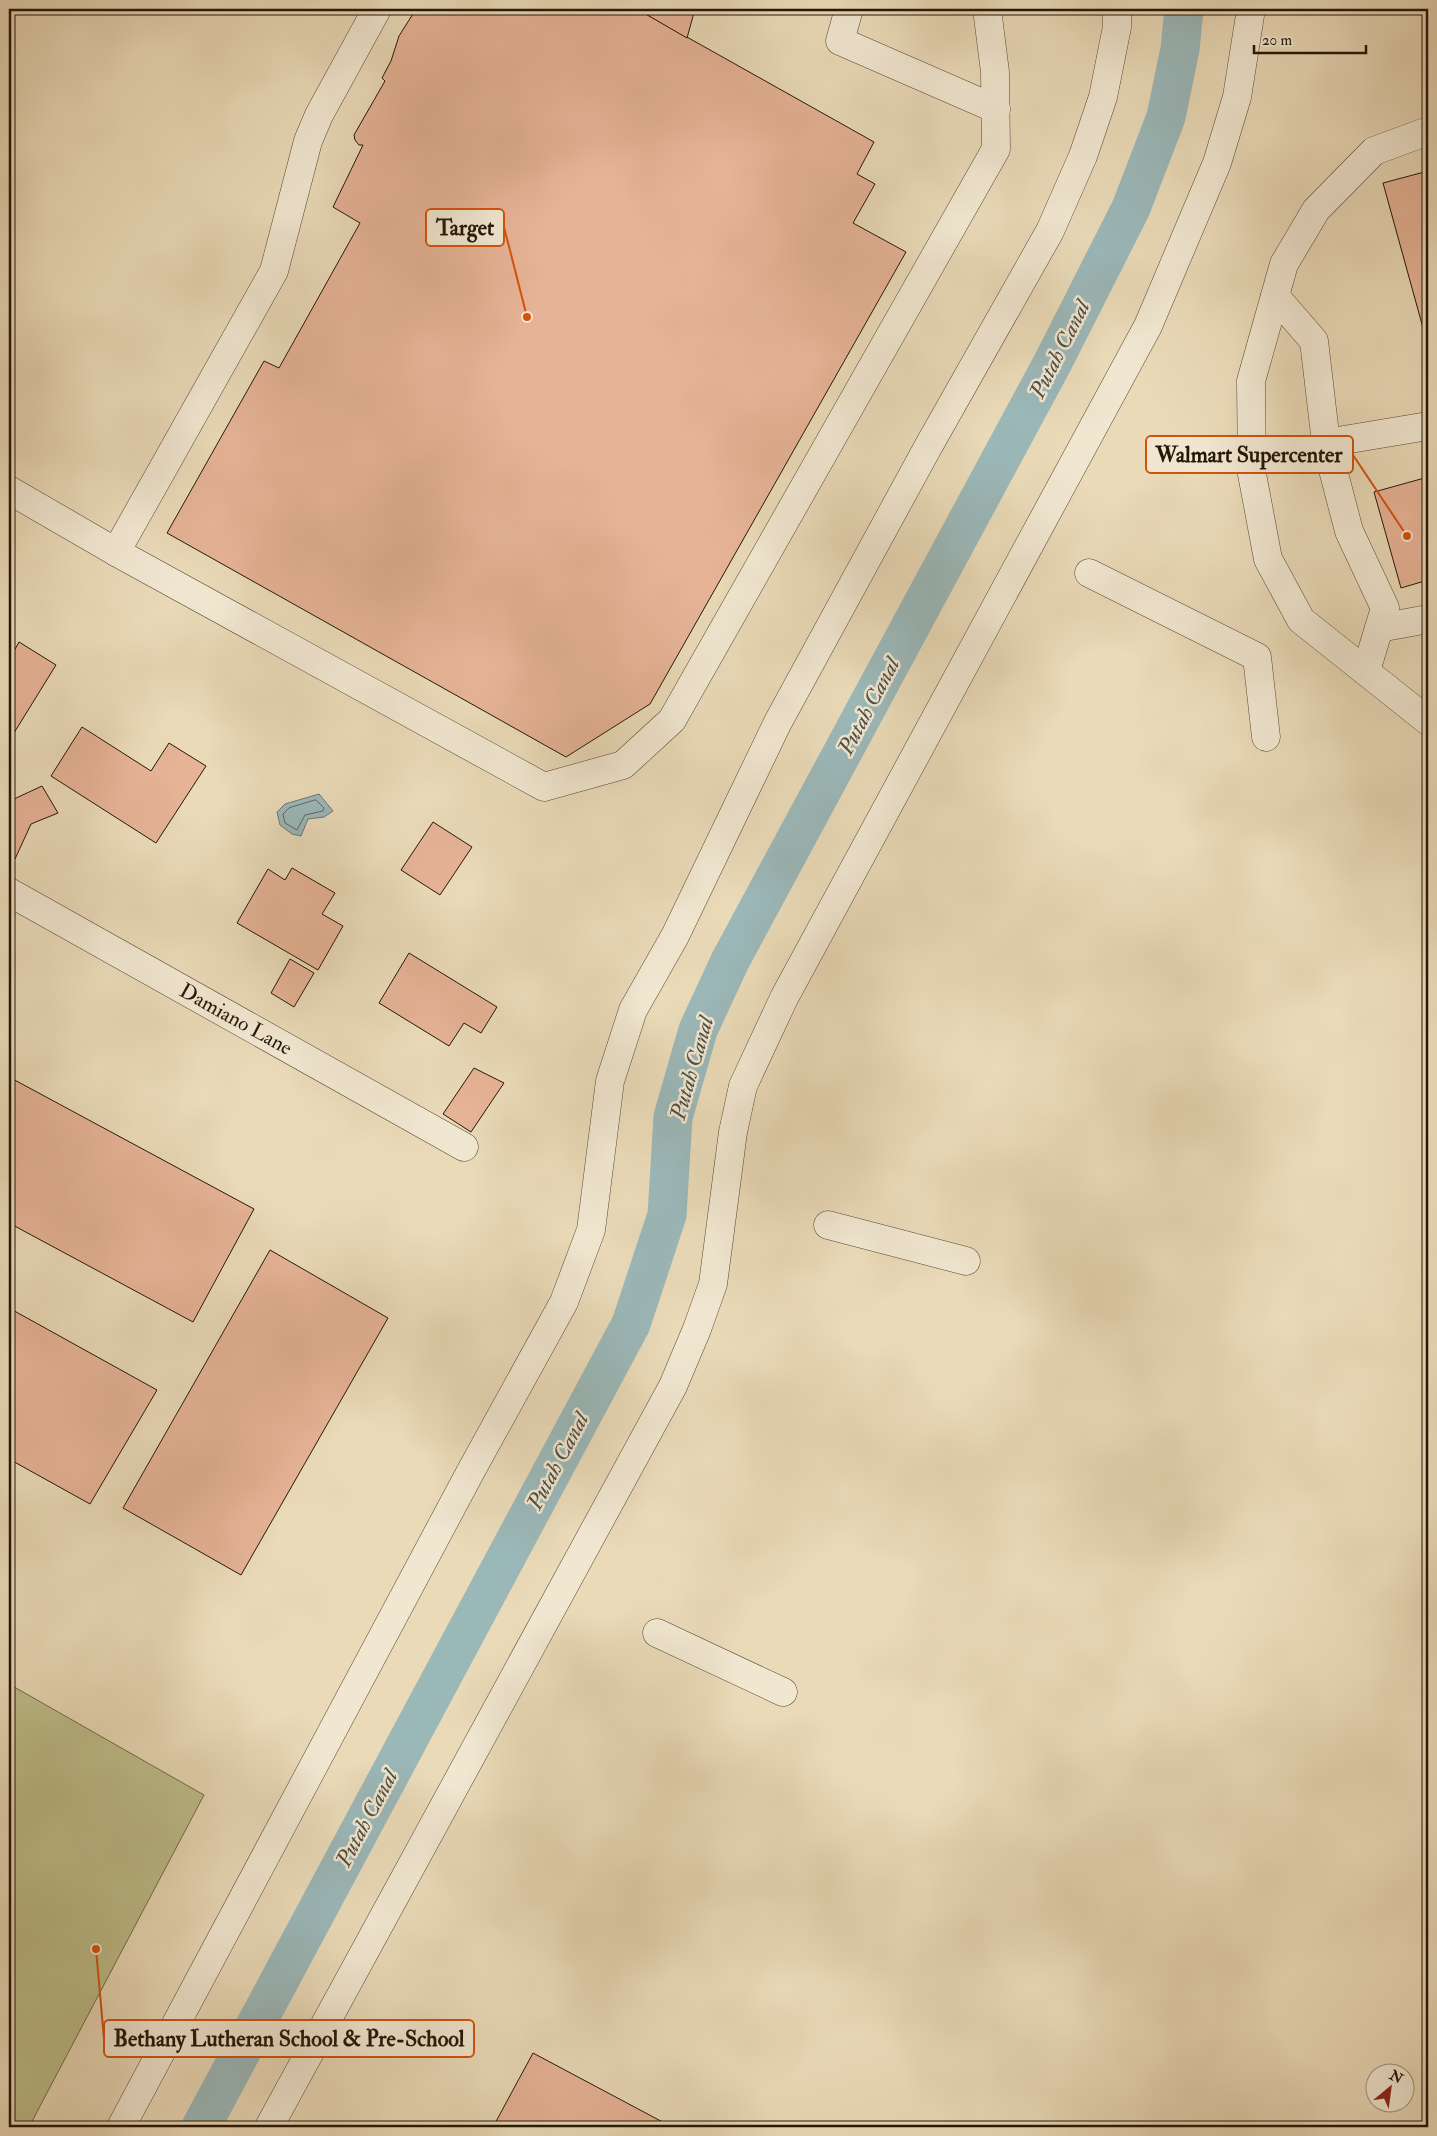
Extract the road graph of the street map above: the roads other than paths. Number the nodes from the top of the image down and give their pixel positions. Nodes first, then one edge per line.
1 (377, 9) edge
2 (850, 9) edge
3 (986, 9) edge
4 (1117, 9) edge
5 (1251, 9) edge
6 (996, 109) junction
7 (1428, 131) edge
8 (1275, 296) junction
9 (1428, 426) edge
10 (1326, 443) junction
11 (9, 490) edge
12 (116, 552) junction
13 (1089, 573) dead end
14 (1428, 619) edge
15 (1379, 628) junction
16 (1366, 671) junction
17 (1428, 721) edge
18 (1266, 736) dead end
19 (9, 892) edge
20 (464, 1147) dead end
21 (828, 1225) dead end
22 (966, 1261) dead end
23 (658, 1633) dead end
24 (783, 1692) dead end
25 (121, 2127) edge
26 (270, 2127) edge

1 - 12 street
2 - 6 street
3 - 6 street
4 - 25 street
5 - 26 street
6 - 12 street
7 - 8 street
8 - 10 street
8 - 16 street
9 - 10 street
10 - 15 street
11 - 12 street
13 - 18 street
14 - 15 street
15 - 16 street
16 - 17 street
19 - 20 street, Damiano Lane
21 - 22 street
23 - 24 street

